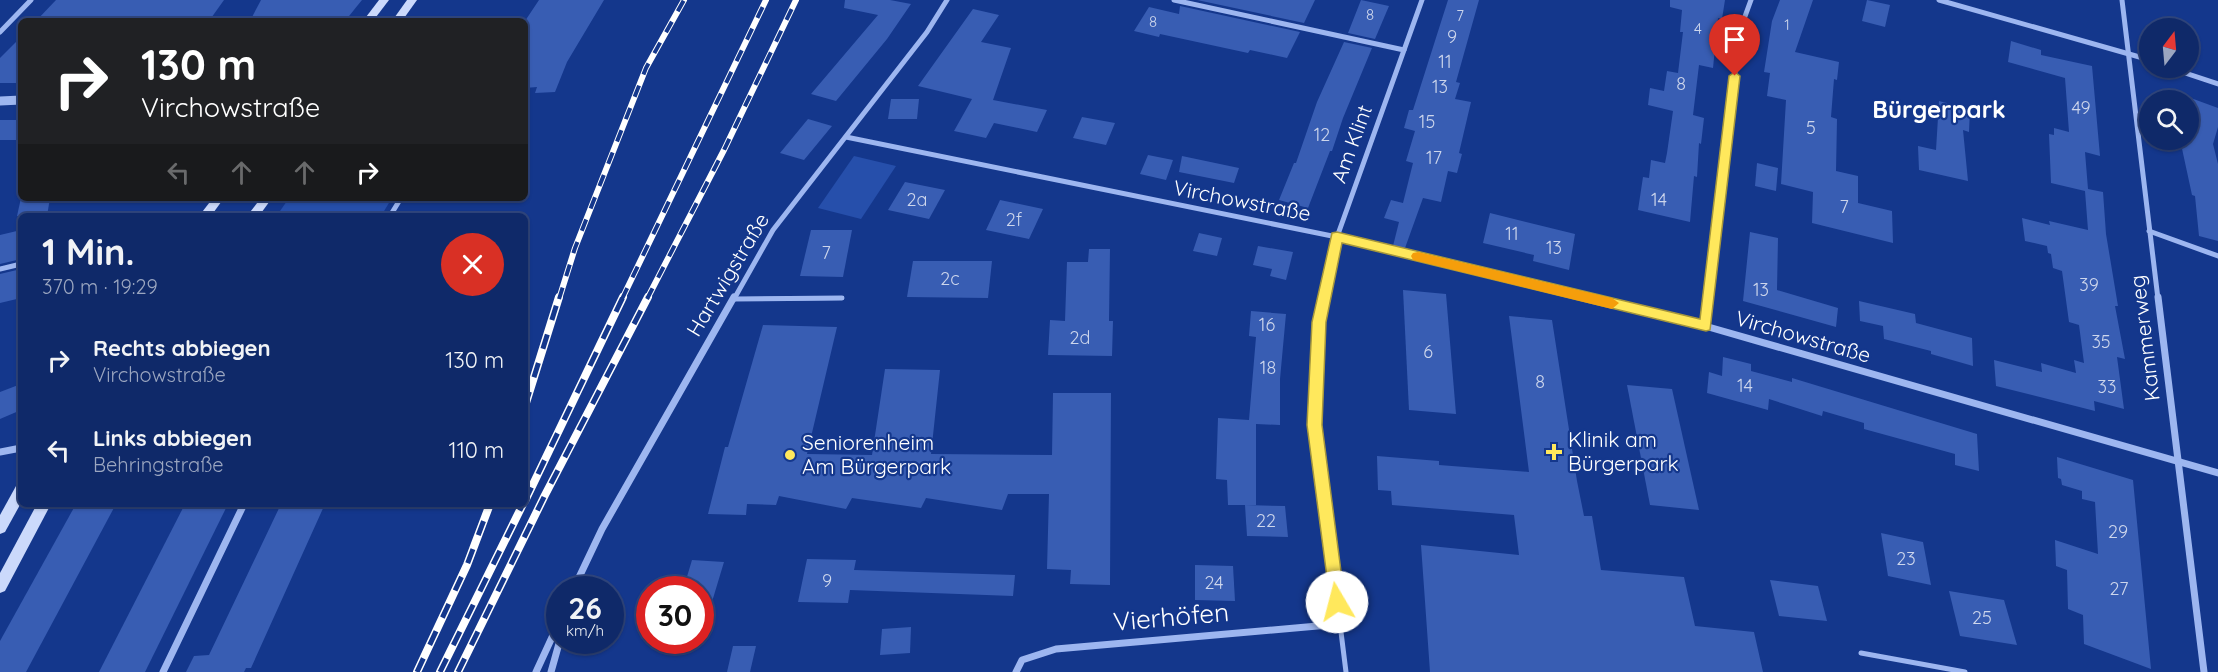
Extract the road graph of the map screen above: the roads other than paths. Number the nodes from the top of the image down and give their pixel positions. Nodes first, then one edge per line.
1 (31, 0) edge
2 (384, 0) edge
3 (412, 0) edge
4 (946, 0) edge
5 (1174, 0) edge
6 (1422, 0) edge
7 (1751, 0) edge
8 (1939, 0) edge
9 (2122, 0) edge
10 (370, 18) edge
11 (399, 18) edge
12 (0, 32) edge
13 (1404, 50) junction
14 (2129, 53) junction
15 (2139, 56) edge
16 (2199, 78) edge
17 (2218, 84) edge
18 (18, 100) edge
19 (0, 101) edge
20 (846, 137) junction
21 (265, 201) edge
22 (255, 213) edge
23 (2149, 231) junction
24 (1337, 237) junction
25 (2218, 256) edge
26 (18, 265) edge
27 (0, 269) edge
28 (842, 298) dead end
29 (733, 299) junction
30 (1706, 326) junction
31 (18, 449) edge
32 (0, 452) edge
33 (2176, 459) junction
34 (2218, 473) edge
35 (18, 495) edge
36 (42, 507) edge
37 (242, 507) edge
38 (0, 528) edge
39 (580, 576) edge
40 (0, 588) edge
41 (1340, 624) junction
42 (546, 650) edge
43 (1861, 653) dead end
44 (556, 654) edge
45 (163, 672) edge
46 (536, 672) edge
47 (551, 672) edge
48 (1016, 672) edge
49 (1346, 672) edge
50 (1965, 672) edge
51 (2204, 672) edge

1 - 12 street
2 - 10 main road
3 - 11 main road
4 - 20 street, Hartwigstraße
5 - 13 street
6 - 13 street, Am Klint
7 - 30 street
8 - 14 street
9 - 14 street, Kammerweg
13 - 24 street, Am Klint
14 - 15 street
14 - 23 street, Kammerweg
16 - 17 street
18 - 19 street
20 - 24 street, Virchowstraße
20 - 29 street, Hartwigstraße
21 - 22 main road
23 - 25 street
23 - 33 street, Kammerweg
24 - 30 street, Virchowstraße
24 - 41 street, Am Klint
26 - 27 street
28 - 29 lane
29 - 39 street, Hartwigstraße
30 - 33 street, Virchowstraße
31 - 32 street
33 - 34 street, Virchowstraße
33 - 51 street, Kammerweg
35 - 38 main road
36 - 40 main road
37 - 45 street
41 - 48 street, Vierhöfen
41 - 49 lane
42 - 46 street
43 - 50 lane
44 - 47 street

